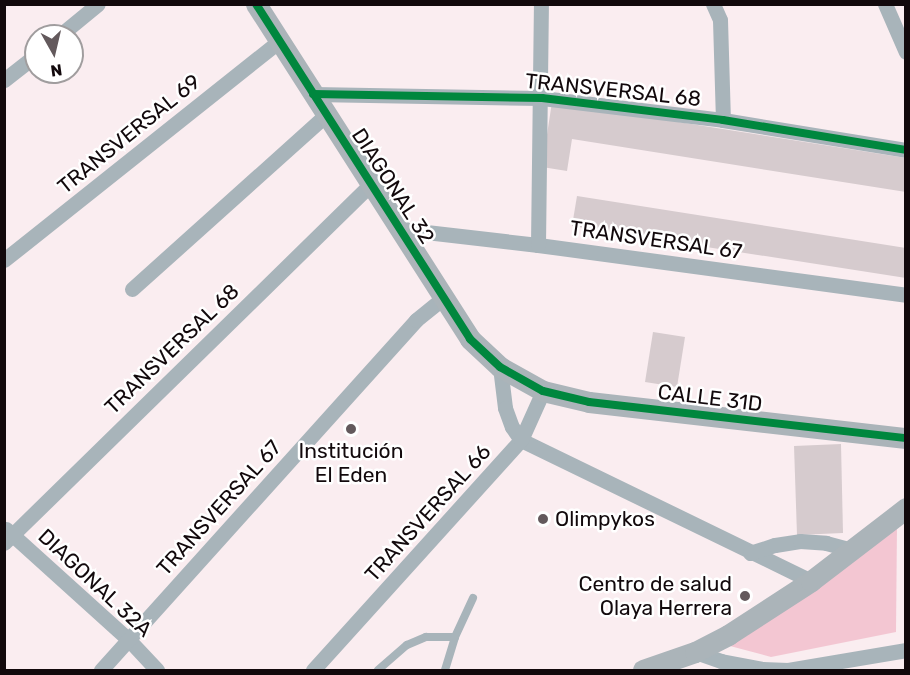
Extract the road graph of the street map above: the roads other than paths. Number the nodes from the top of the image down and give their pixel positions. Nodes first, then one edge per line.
1 (98, 4) edge
2 (256, 4) edge
3 (541, 4) edge
4 (713, 4) edge
5 (885, 4) edge
6 (74, 24) edge
7 (279, 41) junction
8 (906, 52) edge
9 (24, 64) edge
10 (4, 80) edge
11 (313, 94) junction
12 (542, 98) junction
13 (326, 115) junction
14 (723, 120) junction
15 (906, 150) edge
16 (370, 184) junction
17 (400, 229) junction
18 (538, 245) junction
19 (4, 260) edge
20 (132, 289) dead end
21 (906, 295) edge
22 (444, 297) junction
23 (507, 372) junction
24 (543, 391) junction
25 (906, 438) edge
26 (521, 440) junction
27 (906, 508) edge
28 (7, 535) edge
29 (852, 550) junction
30 (750, 553) junction
31 (811, 581) junction
32 (473, 598) dead end
33 (455, 637) junction
34 (129, 640) junction
35 (906, 650) edge
36 (695, 652) junction
37 (101, 670) edge
38 (157, 670) edge
39 (313, 670) edge
40 (378, 670) edge
41 (446, 670) edge
42 (643, 670) edge

1 - 6 street
2 - 7 street, DIAGONAL 32
3 - 12 street
4 - 14 street
5 - 8 street
7 - 11 street, DIAGONAL 32
7 - 19 street, TRANSVERSAL 69
9 - 10 street
11 - 12 street, TRANSVERSAL 68
11 - 13 street, DIAGONAL 32
12 - 14 street, TRANSVERSAL 68
12 - 18 street
13 - 16 street, DIAGONAL 32
13 - 20 street
14 - 15 street, TRANSVERSAL 68
16 - 17 street, DIAGONAL 32
16 - 28 street, TRANSVERSAL 68
17 - 18 street, TRANSVERSAL 67
17 - 22 street, DIAGONAL 32
18 - 21 street, TRANSVERSAL 67
22 - 23 street, DIAGONAL 32
22 - 34 street, TRANSVERSAL 67
23 - 24 street, CALLE 31D
23 - 26 street, TRANSVERSAL 66
24 - 25 street, CALLE 31D
24 - 26 street
26 - 30 street
26 - 39 street, TRANSVERSAL 66
27 - 29 street
28 - 34 street, DIAGONAL 32A
29 - 30 street
29 - 31 street
30 - 31 street
31 - 36 street
32 - 33 lane
33 - 40 lane
33 - 41 lane
34 - 37 street, TRANSVERSAL 67
34 - 38 street, DIAGONAL 32A
35 - 36 street
36 - 42 street

